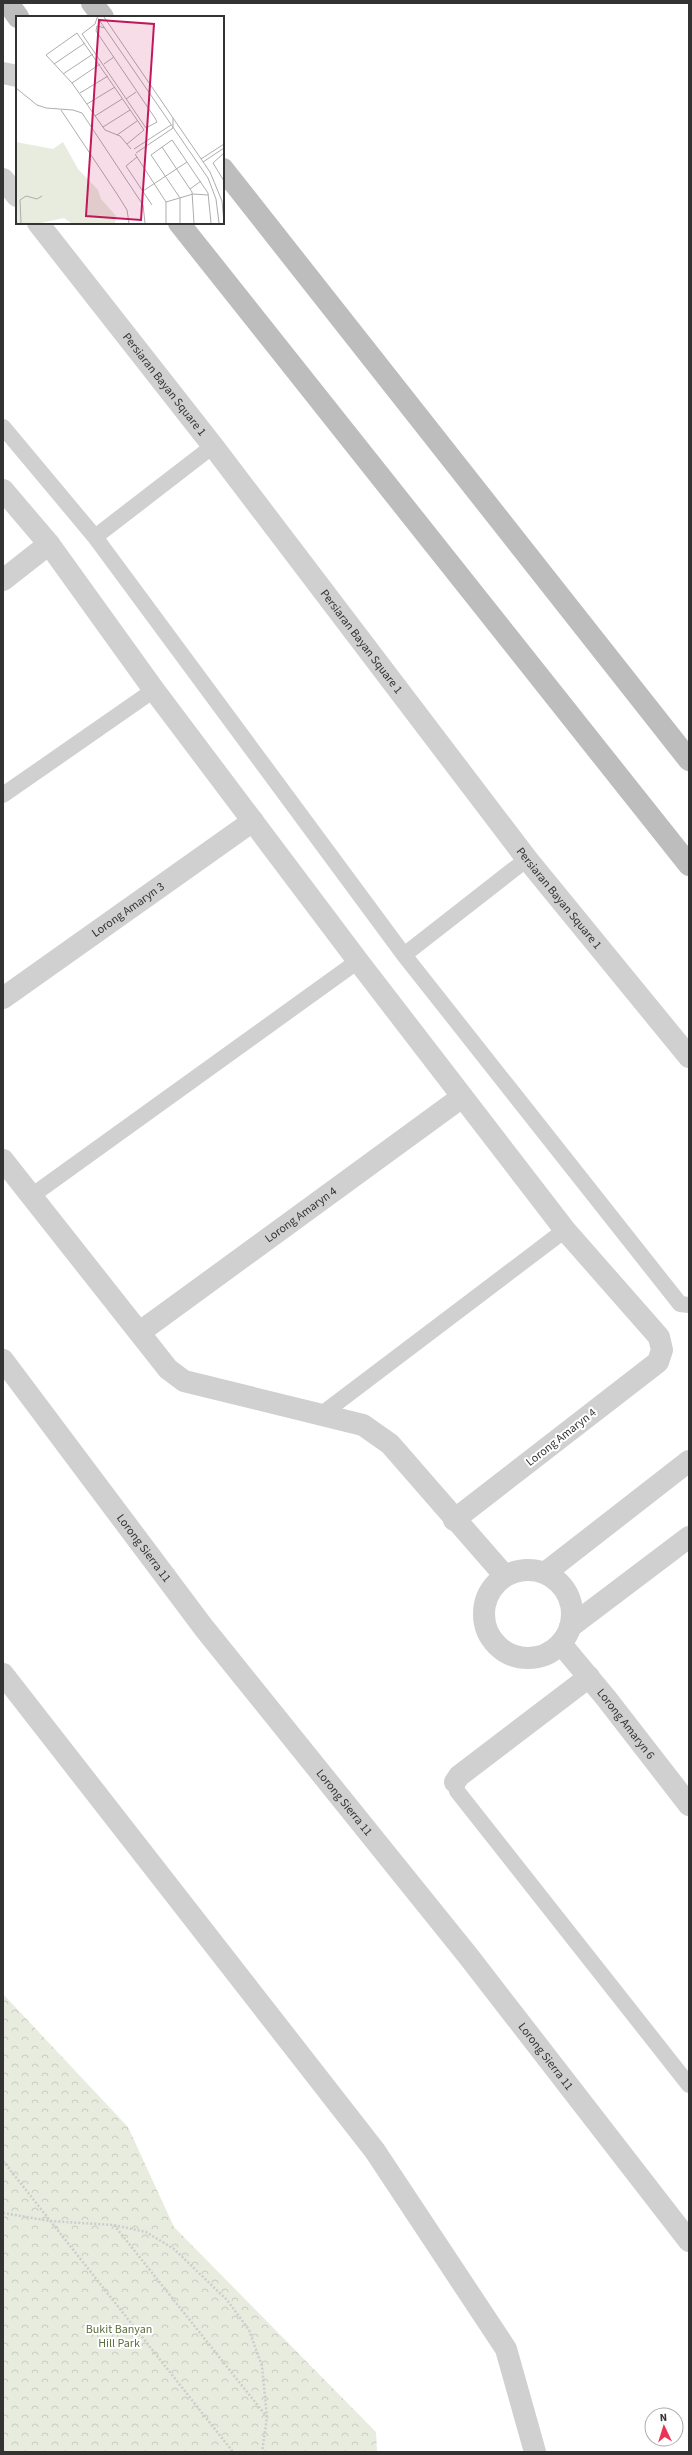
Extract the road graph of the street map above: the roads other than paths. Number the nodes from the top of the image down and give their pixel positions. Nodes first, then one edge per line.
1 (8, 3) edge
2 (92, 3) edge
3 (17, 16) edge
4 (102, 16) edge
5 (3, 73) edge
6 (16, 76) edge
7 (224, 170) edge
8 (3, 178) edge
9 (16, 195) edge
10 (39, 224) edge
11 (180, 224) edge
12 (3, 427) edge
13 (213, 446) junction
14 (3, 490) edge
15 (95, 537) junction
16 (49, 544) junction
17 (3, 580) edge
18 (154, 690) junction
19 (689, 760) edge
20 (3, 795) edge
21 (253, 821) junction
22 (527, 859) junction
23 (689, 865) edge
24 (404, 955) junction
25 (358, 961) junction
26 (3, 998) edge
27 (689, 1057) edge
28 (462, 1097) junction
29 (3, 1160) edge
30 (30, 1197) junction
31 (564, 1230) junction
32 (689, 1305) edge
33 (140, 1332) junction
34 (3, 1360) edge
35 (322, 1414) junction
36 (689, 1461) edge
37 (454, 1520) junction
38 (689, 1537) edge
39 (545, 1573) junction
40 (505, 1576) junction
41 (565, 1636) junction
42 (3, 1674) edge
43 (589, 1677) junction
44 (455, 1782) joint
45 (689, 1805) edge
46 (689, 2085) edge
47 (689, 2241) edge
48 (535, 2452) edge

1 - 3 street
2 - 4 street
5 - 6 street
7 - 19 street
8 - 9 street
10 - 13 street, Persiaran Bayan Square 1
11 - 23 street
12 - 15 lane
13 - 15 lane
13 - 22 street, Persiaran Bayan Square 1
14 - 16 street
15 - 24 lane
16 - 17 street
16 - 18 street
18 - 20 lane
18 - 21 street
21 - 25 street
21 - 26 street, Lorong Amaryn 3
22 - 24 lane
22 - 27 street, Persiaran Bayan Square 1
24 - 32 lane
25 - 28 street
25 - 30 lane
28 - 31 street
28 - 33 street, Lorong Amaryn 4
29 - 30 street
30 - 33 street
31 - 35 lane
31 - 37 street, Lorong Amaryn 4
33 - 35 street
34 - 47 street, Lorong Sierra 11
35 - 37 street
36 - 39 street
37 - 40 street
38 - 41 street
39 - 40 street
39 - 41 street
40 - 41 street
41 - 43 street, Lorong Amaryn 6
42 - 48 street
43 - 44 street
43 - 45 street, Lorong Amaryn 6
44 - 46 lane

